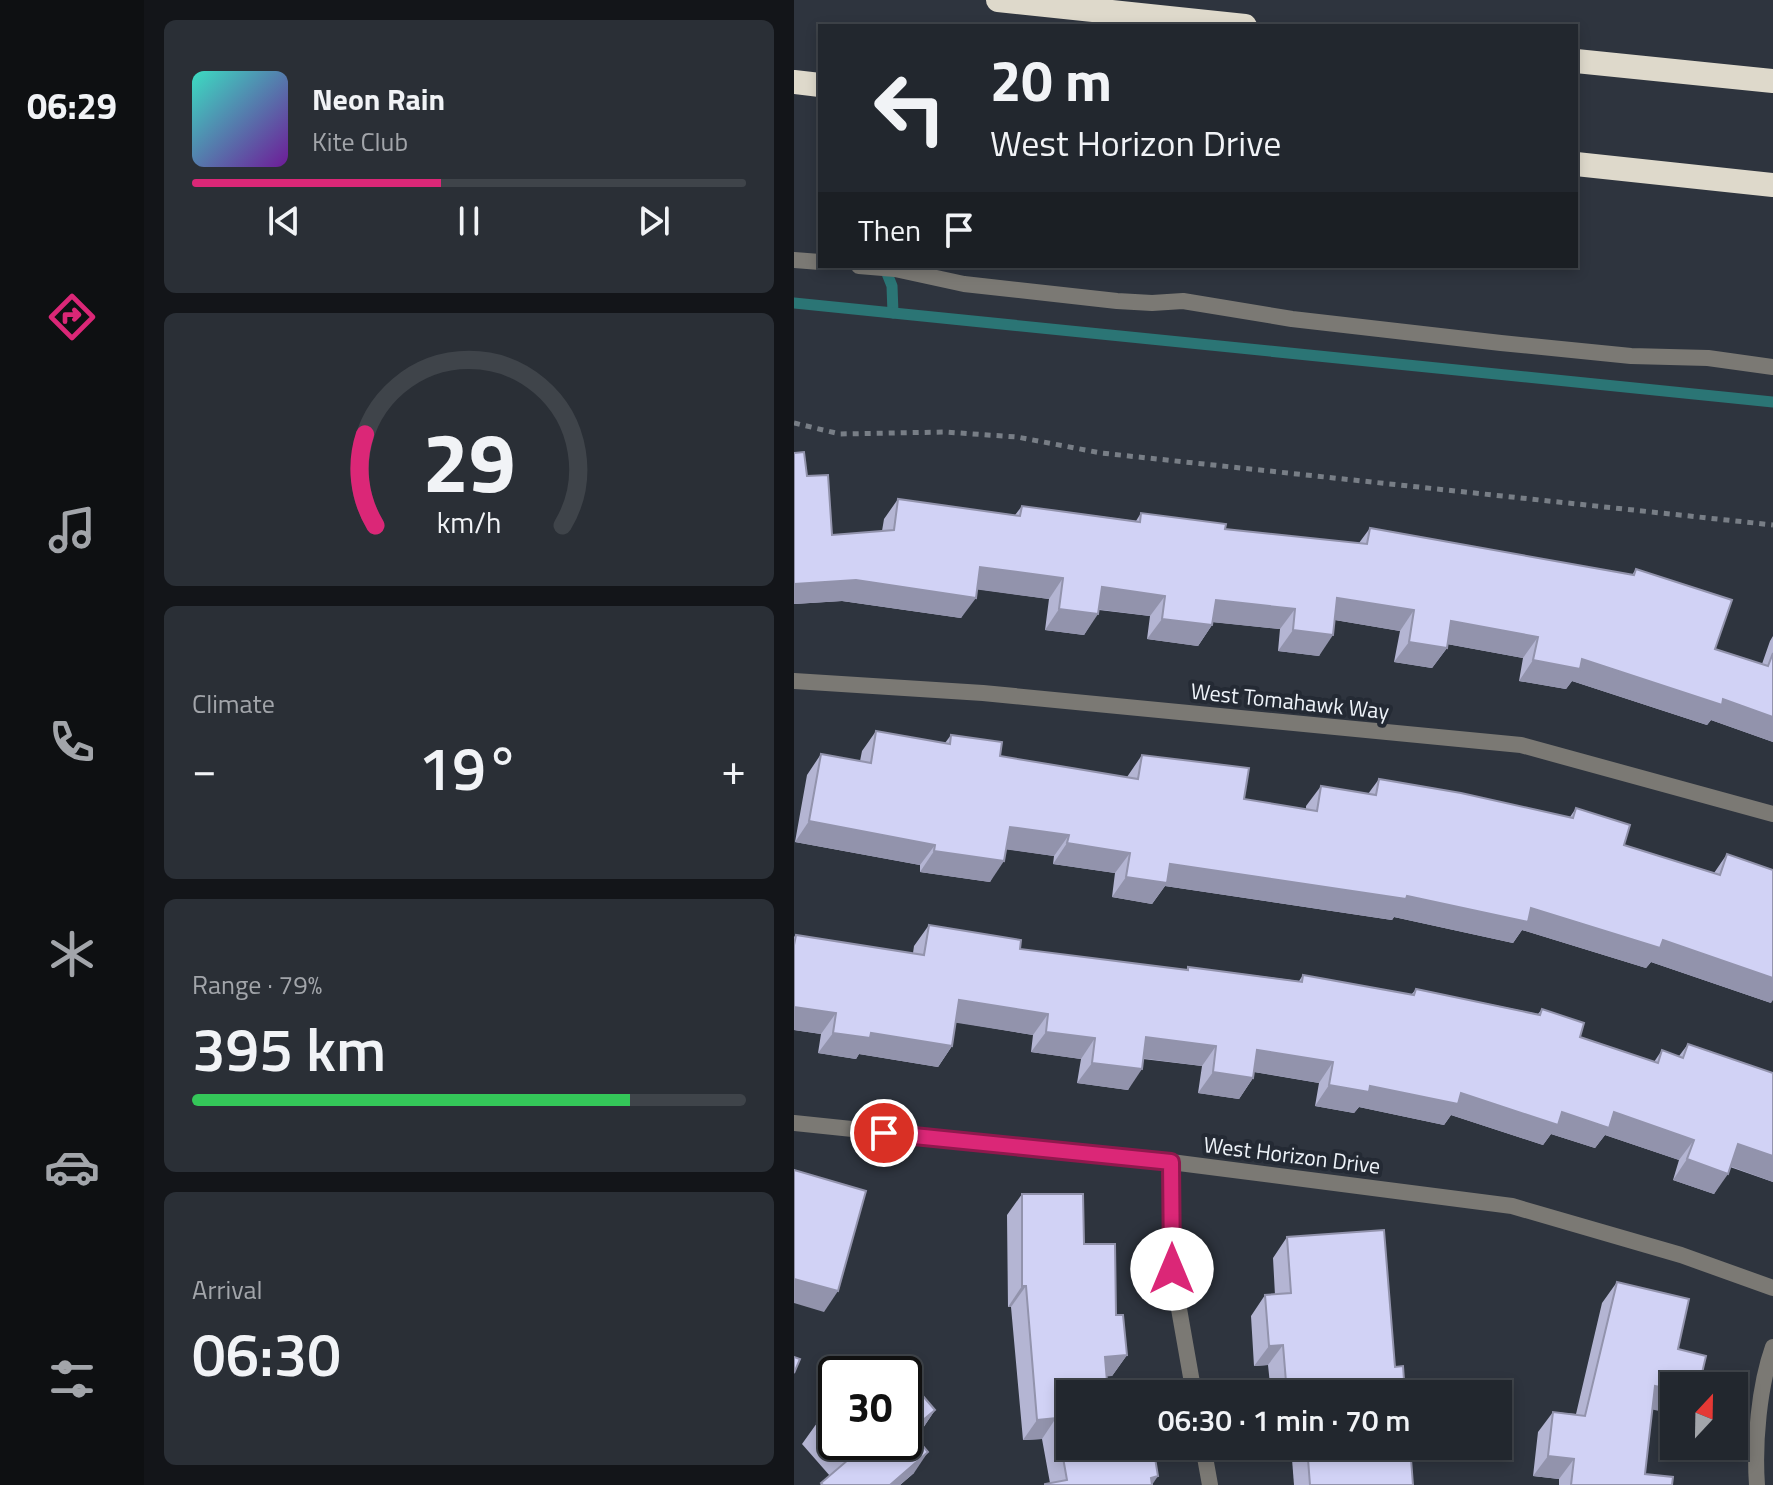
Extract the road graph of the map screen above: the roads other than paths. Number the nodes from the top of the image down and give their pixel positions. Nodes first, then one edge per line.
1 (998, 0) edge
2 (1226, 24) edge
3 (1578, 61) edge
4 (1773, 81) edge
5 (794, 82) edge
6 (818, 85) edge
7 (1578, 164) edge
8 (1773, 185) edge
9 (794, 260) edge
10 (818, 262) edge
11 (883, 268) edge
12 (1773, 367) edge
13 (794, 681) edge
14 (1773, 814) edge
15 (794, 1123) edge
16 (1171, 1162) junction
17 (1773, 1288) edge
18 (1773, 1347) edge
19 (1192, 1380) edge
20 (1206, 1460) edge
21 (1210, 1485) edge
22 (1757, 1485) edge

1 - 2 highway
3 - 4 highway
5 - 6 highway
7 - 8 highway
9 - 10 street
11 - 12 street
13 - 14 street, West Tomahawk Way
15 - 16 street, West Horizon Drive
16 - 17 street, West Horizon Drive
16 - 19 street
18 - 22 street
20 - 21 street

